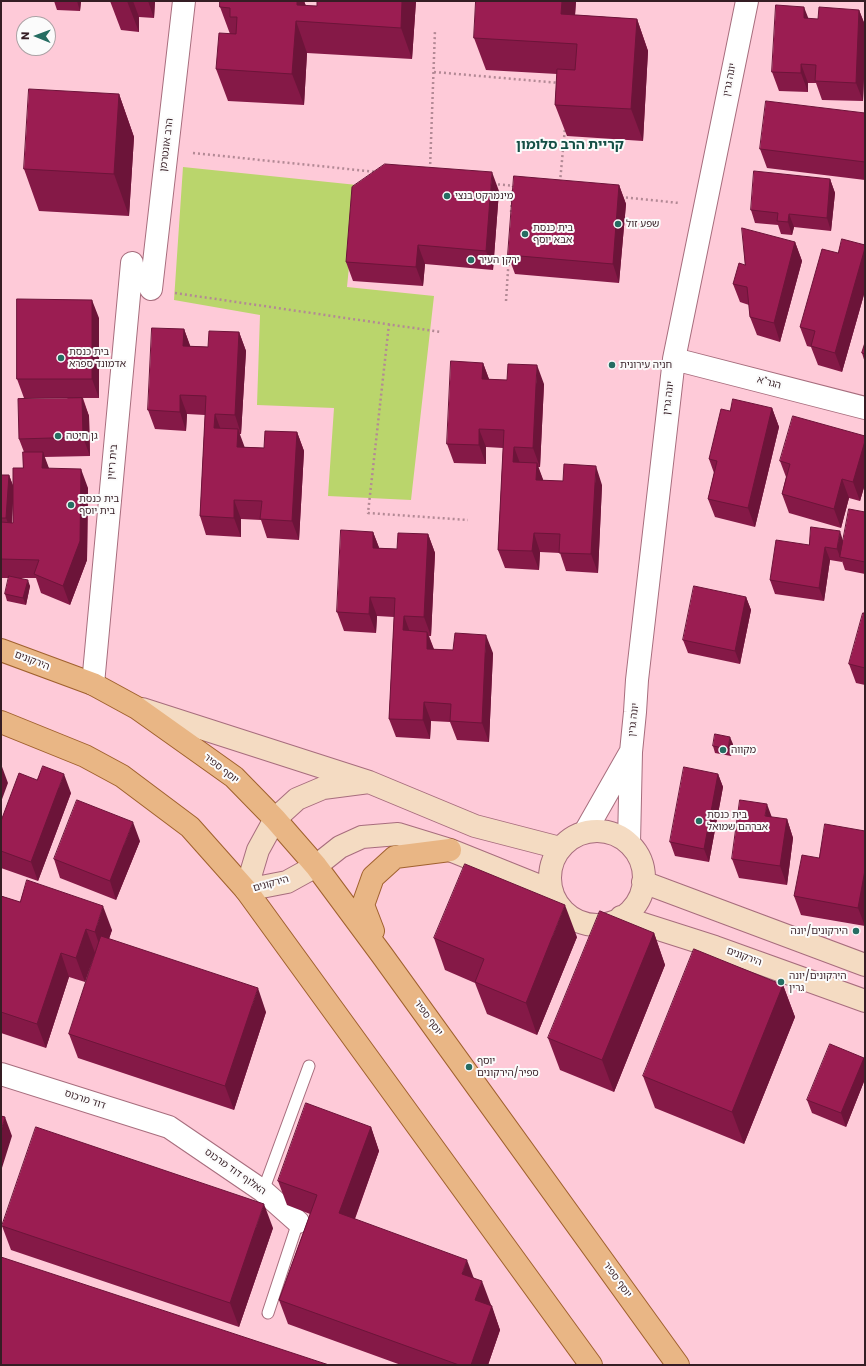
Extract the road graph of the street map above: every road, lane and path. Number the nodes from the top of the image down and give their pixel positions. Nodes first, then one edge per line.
1 (184, 1) edge
2 (747, 1) edge
3 (435, 30) dead end
4 (434, 72) junction
5 (561, 83) edge
6 (566, 122) edge
7 (166, 150) junction
8 (430, 170) edge
9 (383, 173) edge
10 (560, 183) edge
11 (490, 184) edge
12 (513, 186) junction
13 (521, 187) edge
14 (621, 197) dead end
15 (705, 206) junction
16 (511, 217) edge
17 (509, 247) edge
18 (132, 263) dead end
19 (151, 289) joint
20 (506, 301) dead end
21 (389, 324) junction
22 (441, 332) dead end
23 (674, 359) junction
24 (865, 408) edge
25 (468, 520) dead end
26 (1, 650) edge
27 (93, 684) junction
28 (137, 708) junction
29 (1, 722) edge
30 (631, 752) junction
31 (369, 782) junction
32 (275, 819) junction
33 (585, 832) junction
34 (630, 843) junction
35 (560, 848) junction
36 (450, 850) junction
37 (316, 866) junction
38 (643, 882) junction
39 (246, 890) junction
40 (552, 892) junction
41 (621, 917) junction
42 (382, 955) junction
43 (865, 964) edge
44 (865, 1001) edge
45 (309, 1066) dead end
46 (1, 1074) edge
47 (169, 1127) joint
48 (263, 1191) junction
49 (298, 1222) joint
50 (268, 1313) dead end
51 (591, 1365) edge
52 (678, 1365) edge

1 - 7 street, הרב אונטרמן
2 - 15 street, יונה גרין
3 - 4 path
4 - 5 path
4 - 8 path
6 - 10 path
7 - 9 path
7 - 19 street, הרב אונטרמן
11 - 12 path
12 - 13 path
12 - 16 path
14 - 15 path
15 - 23 street, יונה גרין
17 - 20 path
18 - 27 street, בית ריזין
19 - 21 path
21 - 22 path
21 - 25 path
23 - 24 street, הגר"א
23 - 30 street, יונה גרין
26 - 27 main road, הירקונים
27 - 28 main road, הירקונים
28 - 31 street, הירקונים
28 - 32 main road, יוסף ספיר
29 - 39 main road, הירקונים
30 - 33 street, יונה גרין
30 - 34 street, יונה גרין
31 - 32 street
31 - 35 street, הירקונים
32 - 37 main road, יוסף ספיר
32 - 39 street
33 - 34 street
33 - 35 street
34 - 38 street
35 - 40 street
36 - 37 street, הירקונים
36 - 40 street, הירקונים
36 - 42 main road
37 - 39 street, הירקונים
37 - 42 main road, יוסף ספיר
38 - 41 street
38 - 43 street
39 - 51 main road
40 - 41 street
41 - 44 street, הירקונים
42 - 52 main road, יוסף ספיר
45 - 48 lane
46 - 47 street, דוד מרכוס
47 - 48 street, האלוף דוד מרכוס
48 - 49 street, האלוף דוד מרכוס
49 - 50 lane

